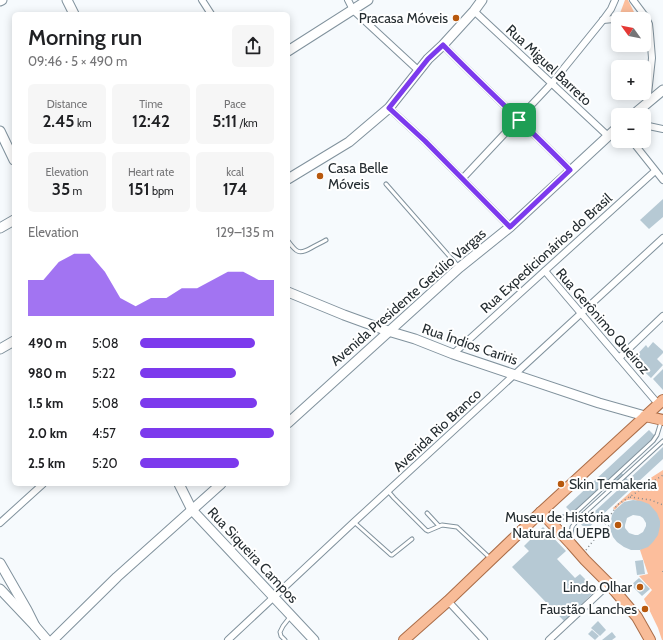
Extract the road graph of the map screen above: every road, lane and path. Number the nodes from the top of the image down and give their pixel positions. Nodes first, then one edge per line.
1 (67, 0) edge
2 (202, 0) edge
3 (348, 0) edge
4 (368, 0) edge
5 (482, 0) edge
6 (615, 0) edge
7 (632, 0) edge
8 (353, 10) junction
9 (474, 11) junction
10 (73, 12) edge
11 (210, 12) edge
12 (642, 12) edge
13 (611, 19) edge
14 (603, 20) junction
15 (443, 45) junction
16 (651, 47) edge
17 (290, 50) edge
18 (419, 70) junction
19 (552, 83) junction
20 (663, 90) edge
21 (647, 103) junction
22 (389, 108) junction
23 (641, 108) edge
24 (519, 120) junction
25 (651, 126) edge
26 (663, 129) edge
27 (0, 131) edge
28 (611, 133) edge
29 (608, 136) junction
30 (637, 148) edge
31 (12, 156) edge
32 (570, 170) junction
33 (655, 171) junction
34 (290, 178) edge
35 (463, 178) junction
36 (663, 180) edge
37 (386, 184) dead end
38 (12, 221) edge
39 (510, 227) junction
40 (0, 228) edge
41 (663, 238) edge
42 (326, 240) dead end
43 (290, 244) edge
44 (459, 268) junction
45 (545, 271) junction
46 (290, 293) edge
47 (582, 314) junction
48 (663, 316) edge
49 (388, 331) junction
50 (12, 342) edge
51 (0, 349) edge
52 (453, 354) junction
53 (619, 358) junction
54 (515, 374) junction
55 (661, 402) edge
56 (645, 416) junction
57 (663, 418) edge
58 (290, 421) edge
59 (663, 441) edge
60 (663, 475) edge
61 (41, 486) edge
62 (181, 486) edge
63 (219, 486) edge
64 (388, 491) junction
65 (630, 497) junction
66 (663, 505) edge
67 (192, 510) junction
68 (427, 513) dead end
69 (542, 513) junction
70 (354, 522) junction
71 (0, 523) edge
72 (610, 525) dead end
73 (439, 526) junction
74 (600, 532) junction
75 (412, 538) dead end
76 (569, 542) junction
77 (586, 550) dead end
78 (491, 559) junction
79 (0, 563) edge
80 (609, 584) junction
81 (0, 589) edge
82 (273, 598) junction
83 (448, 601) junction
84 (290, 616) junction
85 (36, 626) junction
86 (48, 640) edge
87 (53, 640) edge
88 (228, 640) edge
89 (285, 640) edge
90 (314, 640) edge
91 (404, 640) edge
92 (484, 640) edge
93 (549, 640) edge
94 (650, 640) edge

1 - 10 main road
2 - 11 street
3 - 8 street
4 - 8 main road
5 - 9 main road
6 - 14 street
7 - 12 street
8 - 17 main road
8 - 18 street
9 - 15 main road
9 - 19 street, Rua Miguel Barreto
13 - 14 street
14 - 19 street
15 - 18 main road
15 - 24 street
16 - 21 street
18 - 22 main road
19 - 24 street
19 - 29 street, Rua Miguel Barreto
20 - 21 main road
21 - 23 main road
22 - 34 main road
22 - 35 street
24 - 32 street
24 - 35 street
25 - 26 street
27 - 31 main road
28 - 29 main road, Avenida Presidente Getúlio Vargas
29 - 32 main road, Avenida Presidente Getúlio Vargas
30 - 33 street
32 - 39 main road, Avenida Presidente Getúlio Vargas
33 - 36 street
33 - 45 street, Rua Expedicionários do Brasil
35 - 39 street
37 - 44 lane
38 - 40 main road
39 - 44 main road, Avenida Presidente Getúlio Vargas
41 - 47 street, Avenida Rio Branco
42 - 43 lane
44 - 49 main road, Avenida Presidente Getúlio Vargas
45 - 47 street, Rua Gerônimo Queiroz
45 - 52 street, Rua Expedicionários do Brasil
46 - 49 main road, Rua Índios Cariris
47 - 53 street, Rua Gerônimo Queiroz
47 - 54 street, Avenida Rio Branco
48 - 53 street
49 - 52 main road, Rua Índios Cariris
49 - 58 main road, Avenida Presidente Getúlio Vargas
50 - 51 main road
52 - 54 main road, Rua Índios Cariris
53 - 55 street, Rua Gerônimo Queiroz
54 - 56 main road, Rua Índios Cariris
54 - 64 street, Avenida Rio Branco
55 - 56 main road
56 - 57 main road
56 - 69 main road
57 - 69 lane
59 - 76 lane
60 - 65 path
61 - 71 street
62 - 67 main road, Rua Siqueira Campos
63 - 67 main road
64 - 70 street, Avenida Rio Branco
64 - 73 lane
65 - 66 path
65 - 74 path
67 - 82 main road, Rua Siqueira Campos
67 - 87 main road
68 - 73 lane
69 - 76 main road
69 - 78 main road
70 - 75 lane
70 - 82 street, Avenida Rio Branco
72 - 74 path
73 - 78 lane
74 - 77 path
76 - 80 main road
78 - 83 main road
79 - 85 main road
80 - 93 street
80 - 94 main road
81 - 85 main road
82 - 84 main road, Rua Siqueira Campos
82 - 88 street, Avenida Rio Branco
83 - 91 main road
83 - 92 street
84 - 89 lane
84 - 90 main road, Rua Siqueira Campos
85 - 86 main road

